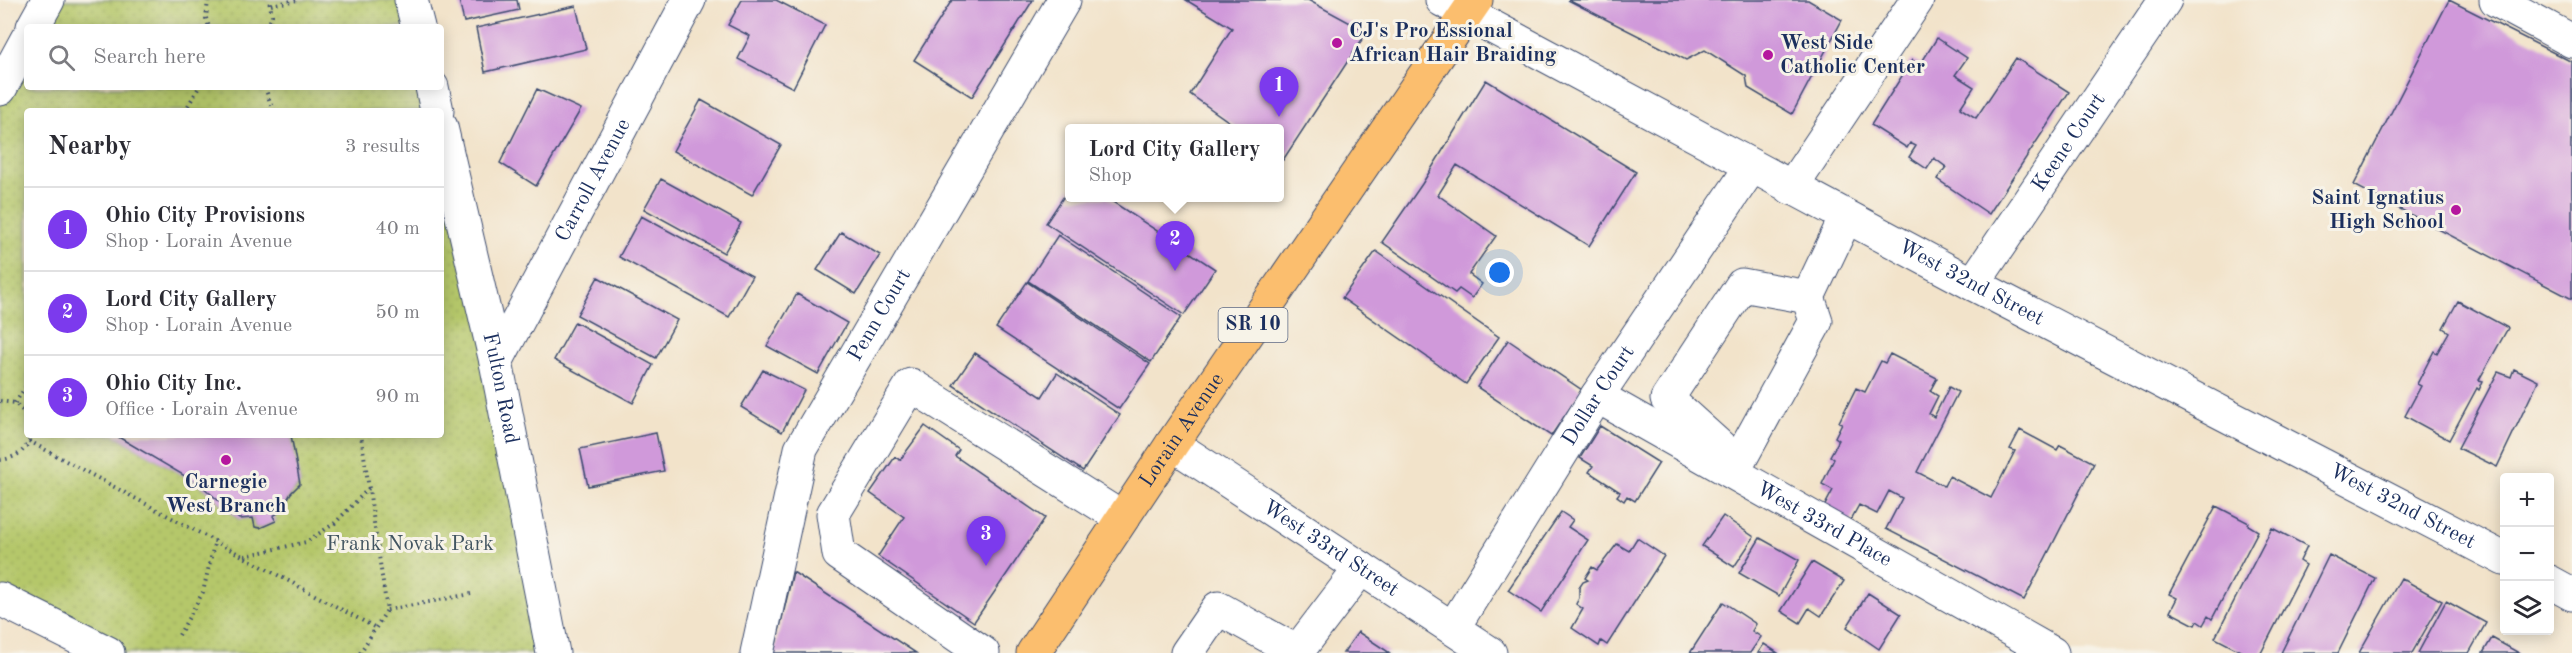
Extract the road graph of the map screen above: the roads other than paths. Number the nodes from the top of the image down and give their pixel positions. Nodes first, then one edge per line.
1 (48, 0) edge
2 (411, 0) edge
3 (689, 0) edge
4 (1064, 0) edge
5 (1917, 0) edge
6 (2165, 0) edge
7 (2496, 0) edge
8 (1462, 4) edge
9 (35, 24) edge
10 (416, 24) edge
11 (2572, 40) edge
12 (24, 45) edge
13 (0, 89) edge
14 (433, 90) edge
15 (436, 108) edge
16 (444, 140) edge
17 (1751, 167) junction
18 (1791, 188) junction
19 (1846, 217) junction
20 (1972, 284) junction
21 (1808, 297) junction
22 (496, 362) junction
23 (1597, 396) junction
24 (1172, 444) junction
25 (1122, 518) junction
26 (2500, 556) edge
27 (1361, 568) junction
28 (2554, 584) edge
29 (2572, 594) edge
30 (0, 599) edge
31 (1453, 628) junction
32 (108, 653) edge
33 (553, 653) edge
34 (758, 653) edge
35 (983, 653) edge
36 (1033, 653) edge
37 (1187, 653) edge
38 (1297, 653) edge
39 (1490, 653) edge
40 (2052, 653) edge

1 - 9 street
2 - 10 street
3 - 22 street, Carroll Avenue
4 - 34 street, Penn Court
5 - 18 street
6 - 20 street, Keene Court
7 - 11 street
8 - 17 street, West 32nd Street
8 - 24 main road, Lorain Avenue / SR 10
12 - 13 street
14 - 15 street
16 - 22 street, Fulton Road
17 - 18 street, West 32nd Street
17 - 23 street, Dollar Court
18 - 19 street, West 32nd Street
19 - 20 street, West 32nd Street
19 - 21 street
20 - 26 street, West 32nd Street
21 - 21 street
22 - 33 street, Fulton Road
23 - 31 street, Dollar Court
23 - 40 street, West 33rd Place
24 - 25 main road, Lorain Avenue / SR 10
24 - 27 street, West 33rd Street
25 - 35 street
25 - 36 main road, Lorain Avenue / SR 10
27 - 31 street, West 33rd Street
27 - 38 street
28 - 29 street
30 - 32 street
31 - 39 street, West 33rd Street
37 - 38 street

